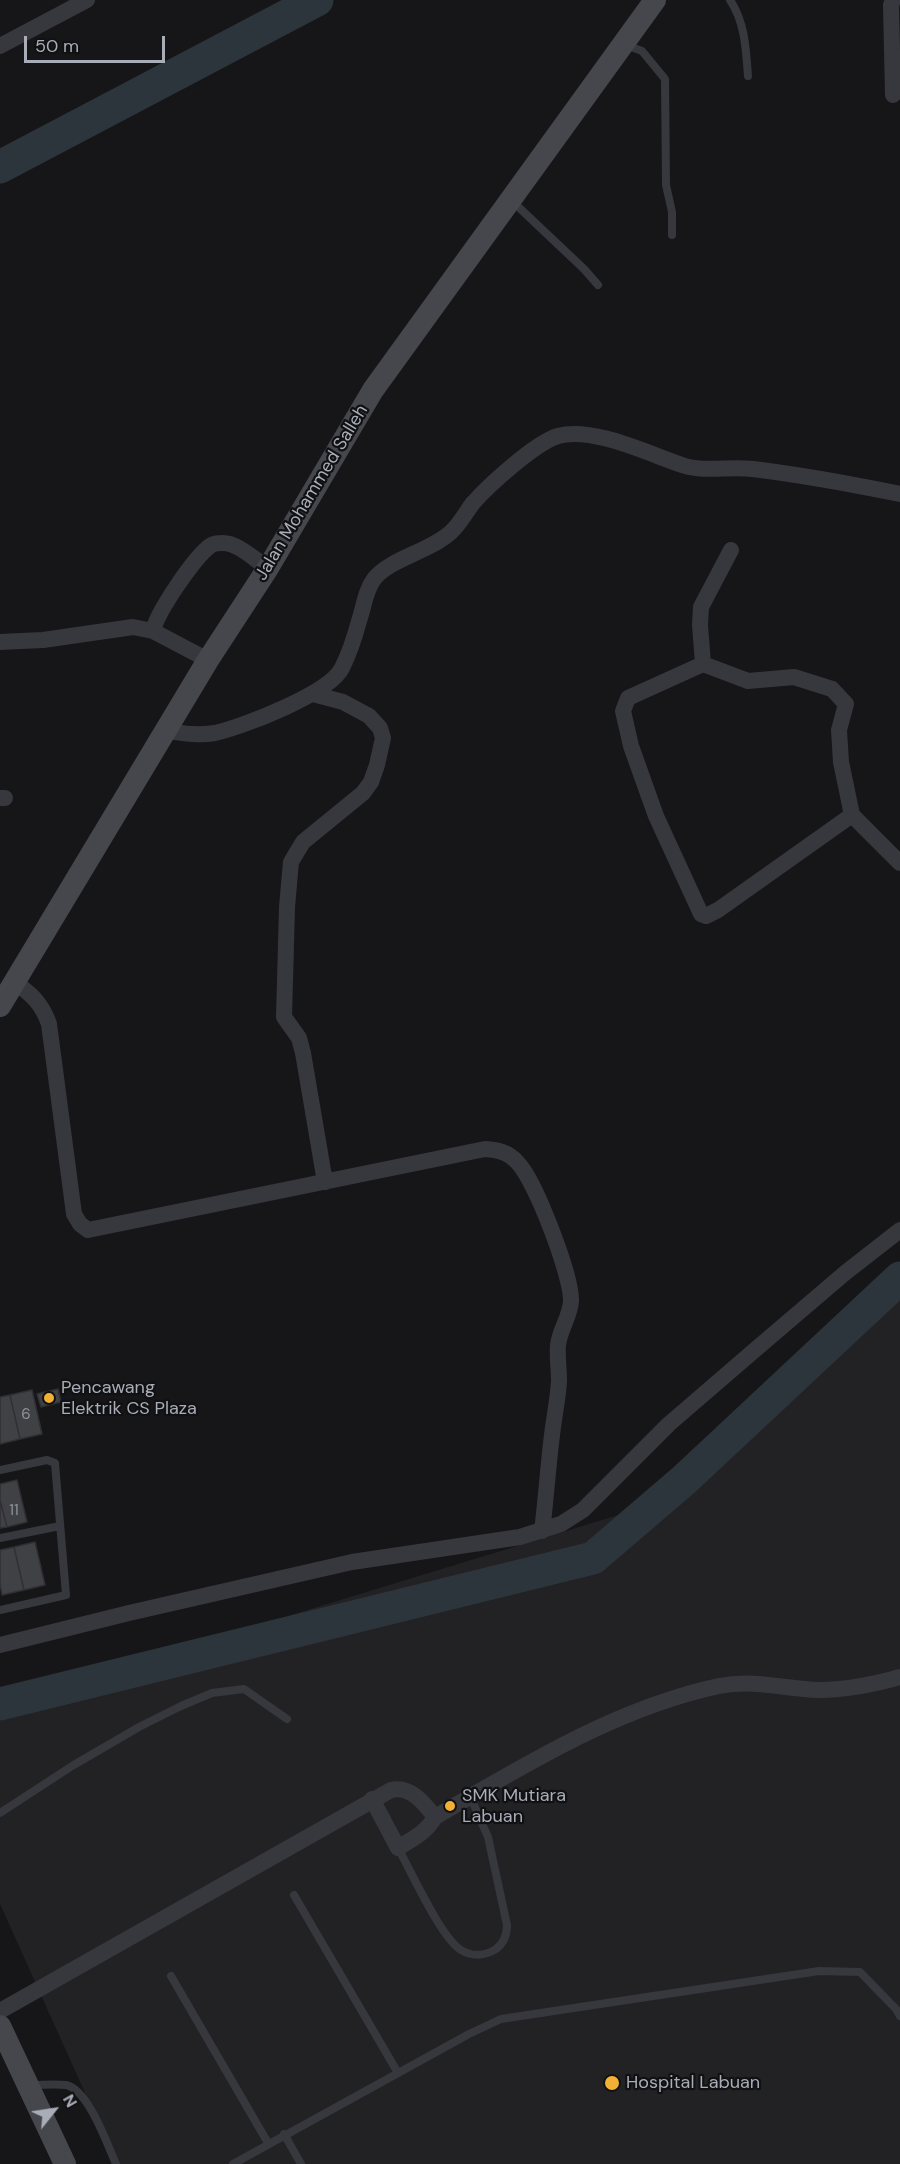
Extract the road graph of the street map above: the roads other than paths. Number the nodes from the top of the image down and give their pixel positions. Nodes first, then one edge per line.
1 (87, 0) edge
2 (654, 0) edge
3 (730, 0) edge
4 (893, 0) edge
5 (623, 44) junction
6 (0, 46) edge
7 (748, 76) dead end
8 (893, 95) dead end
9 (511, 200) junction
10 (672, 235) dead end
11 (598, 285) dead end
12 (900, 494) edge
13 (731, 550) dead end
14 (267, 568) junction
15 (153, 631) junction
16 (0, 642) edge
17 (208, 660) junction
18 (703, 664) junction
19 (313, 694) junction
20 (166, 731) junction
21 (852, 815) junction
22 (900, 863) edge
23 (14, 982) junction
24 (0, 1006) edge
25 (325, 1182) junction
26 (900, 1230) edge
27 (0, 1470) edge
28 (60, 1526) junction
29 (542, 1531) junction
30 (0, 1538) edge
31 (0, 1610) edge
32 (0, 1645) edge
33 (900, 1677) edge
34 (287, 1719) dead end
35 (470, 1796) junction
36 (372, 1799) junction
37 (0, 1813) edge
38 (435, 1817) junction
39 (398, 1848) junction
40 (294, 1895) dead end
41 (171, 1976) dead end
42 (0, 2011) edge
43 (900, 2016) edge
44 (0, 2026) edge
45 (398, 2073) junction
46 (28, 2085) junction
47 (284, 2134) junction
48 (268, 2143) junction
49 (236, 2163) edge
50 (65, 2164) edge
51 (116, 2164) edge
52 (301, 2164) edge

1 - 6 street
2 - 5 main road, Jalan Mohammed Salleh
3 - 7 lane
4 - 8 street
5 - 9 main road, Jalan Mohammed Salleh
5 - 10 lane
9 - 11 lane
9 - 14 main road, Jalan Mohammed Salleh
12 - 19 street
13 - 18 street
14 - 15 street
14 - 17 main road, Jalan Mohammed Salleh
15 - 16 street
15 - 17 street
17 - 20 main road, Jalan Mohammed Salleh
18 - 21 street
18 - 21 street
19 - 20 street
19 - 25 street
20 - 23 main road, Jalan Mohammed Salleh
21 - 22 street
23 - 24 main road, Jalan Mohammed Salleh
23 - 25 street
25 - 29 street
26 - 29 street
27 - 28 lane
28 - 30 lane
28 - 31 lane
29 - 32 street
33 - 35 street
34 - 37 lane
35 - 38 street
35 - 39 lane
36 - 38 street
36 - 39 street
36 - 42 street
38 - 39 street
40 - 45 lane
41 - 48 lane
43 - 45 lane
44 - 46 main road
45 - 47 lane
46 - 50 main road
46 - 51 lane
47 - 48 lane
47 - 52 lane
48 - 49 lane

